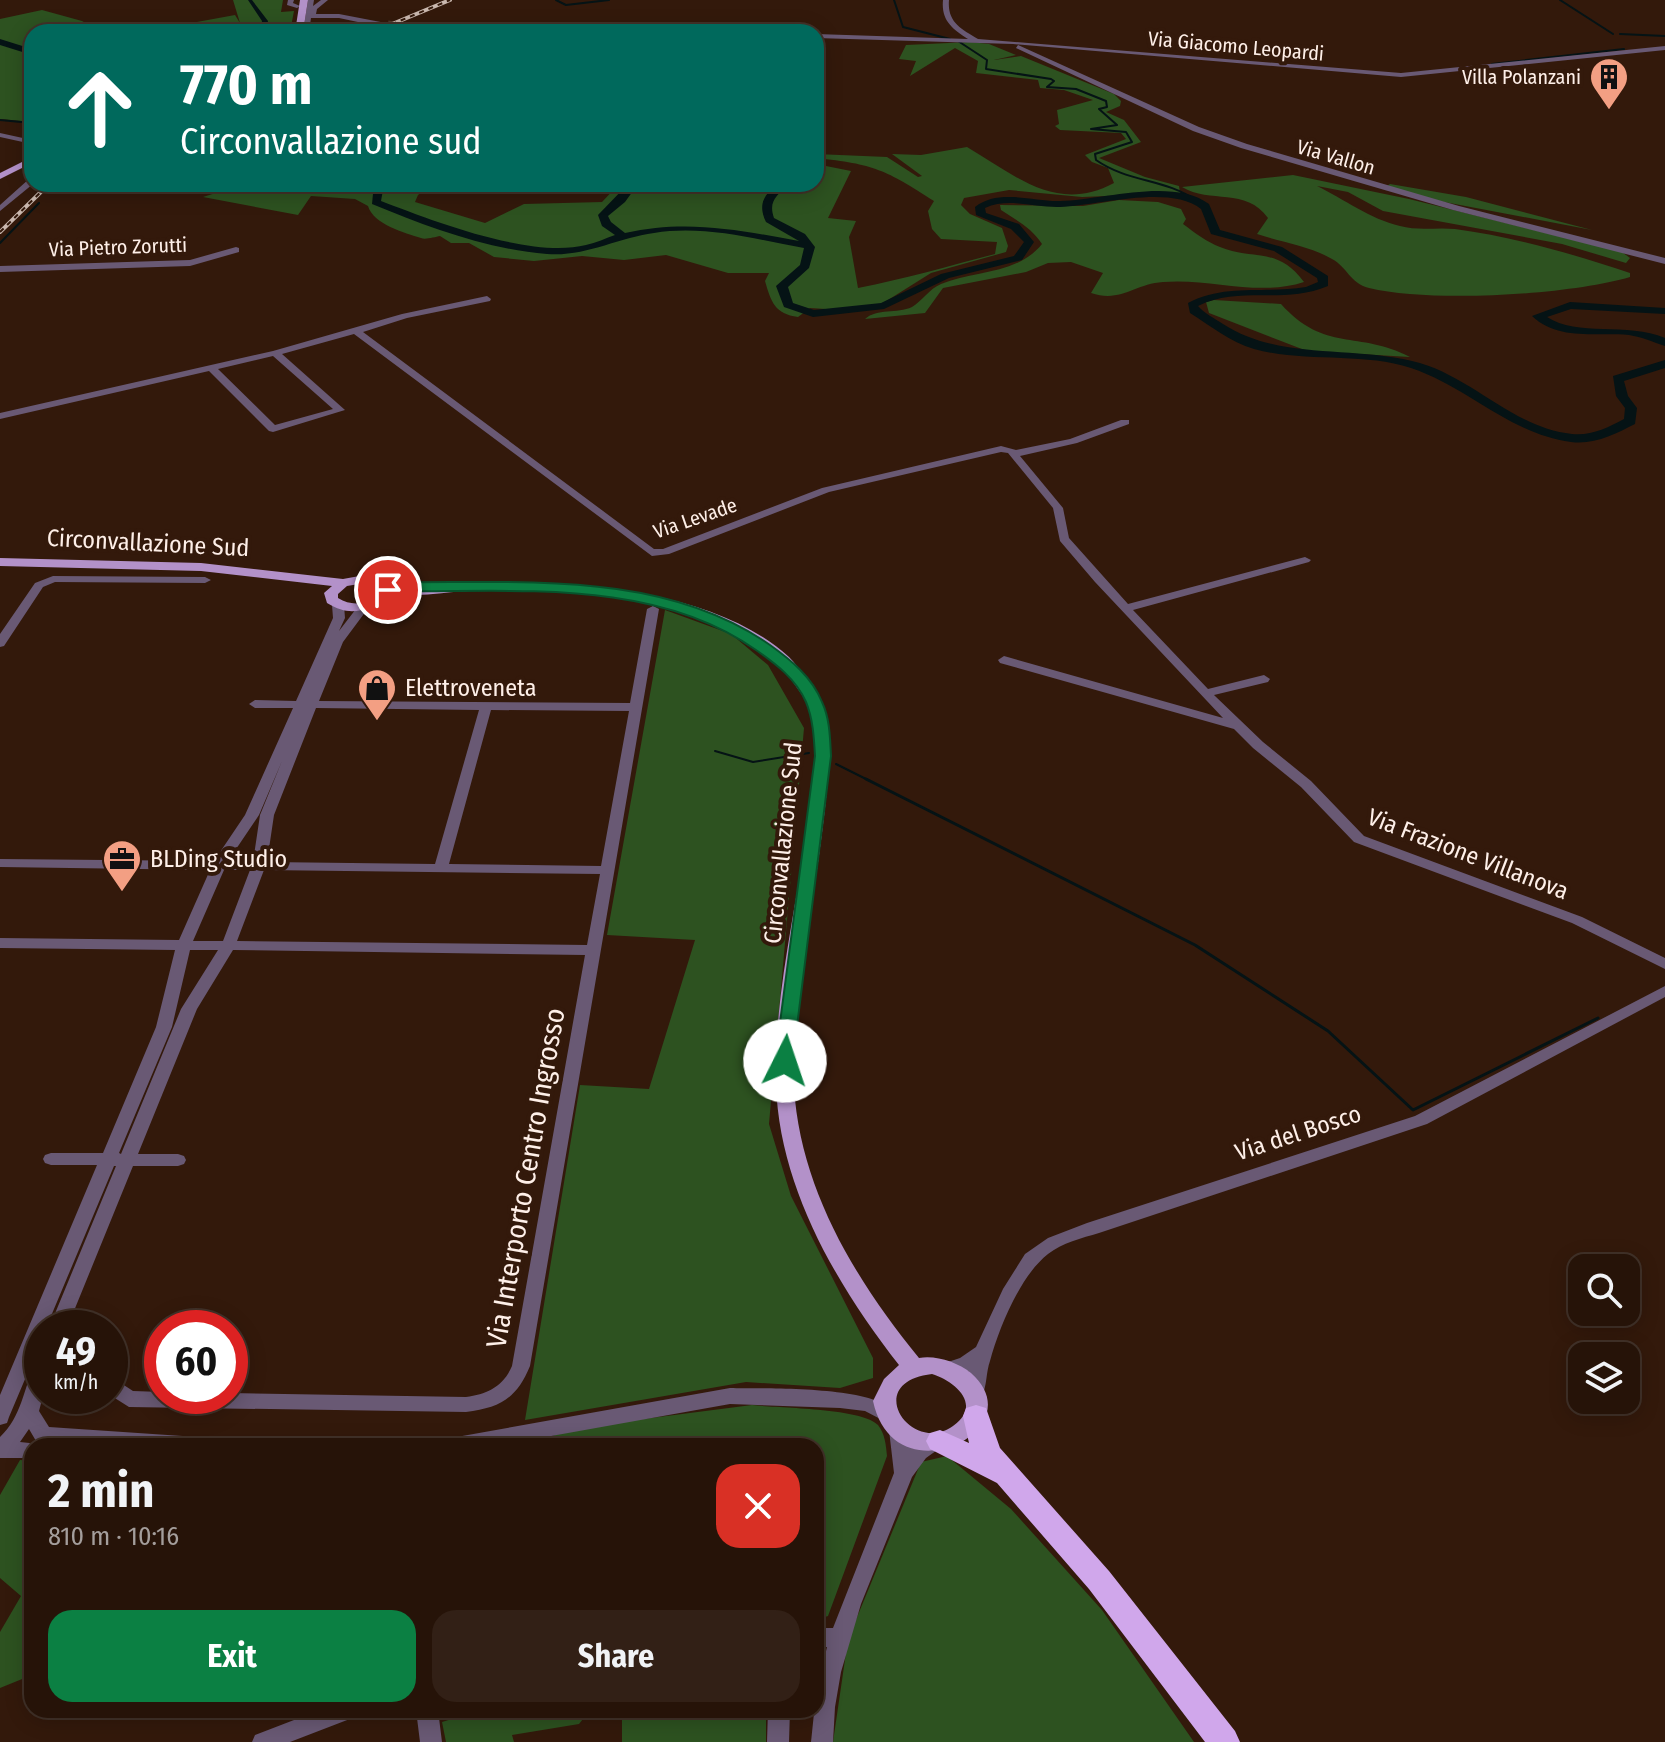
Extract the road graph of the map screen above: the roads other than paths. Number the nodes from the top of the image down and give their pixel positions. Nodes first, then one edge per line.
1 (291, 0) edge
2 (322, 0) edge
3 (946, 0) edge
4 (300, 2) edge
5 (312, 3) edge
6 (308, 16) junction
7 (304, 24) edge
8 (307, 24) edge
9 (377, 24) joint
10 (388, 24) dead end
11 (824, 36) edge
12 (967, 40) junction
13 (1013, 42) junction
14 (1665, 50) edge
15 (0, 135) edge
16 (24, 140) edge
17 (24, 163) edge
18 (0, 173) edge
19 (24, 188) edge
20 (0, 209) edge
21 (236, 250) dead end
22 (1665, 261) edge
23 (0, 269) edge
24 (487, 299) dead end
25 (356, 331) junction
26 (275, 353) junction
27 (212, 368) junction
28 (0, 416) edge
29 (1125, 422) dead end
30 (1014, 454) junction
31 (1305, 560) dead end
32 (0, 562) edge
33 (205, 580) dead end
34 (292, 580) junction
35 (343, 583) junction
36 (386, 592) junction
37 (335, 599) junction
38 (363, 607) junction
39 (1126, 608) junction
40 (653, 609) dead end
41 (0, 643) edge
42 (1004, 660) dead end
43 (1264, 679) dead end
44 (1206, 693) junction
45 (255, 704) dead end
46 (305, 704) junction
47 (486, 706) junction
48 (636, 707) junction
49 (1238, 726) junction
50 (0, 863) edge
51 (218, 866) junction
52 (259, 866) junction
53 (441, 868) junction
54 (608, 870) junction
55 (0, 943) edge
56 (184, 945) junction
57 (228, 946) junction
58 (594, 950) junction
59 (1665, 964) edge
60 (1665, 991) edge
61 (51, 1159) dead end
62 (118, 1159) junction
63 (178, 1160) dead end
64 (53, 1310) edge
65 (64, 1310) edge
66 (986, 1350) junction
67 (949, 1369) junction
68 (24, 1370) edge
69 (901, 1376) junction
70 (128, 1398) edge
71 (840, 1400) junction
72 (975, 1404) junction
73 (1, 1411) edge
74 (28, 1414) edge
75 (30, 1414) edge
76 (893, 1422) junction
77 (58, 1438) edge
78 (493, 1438) edge
79 (936, 1442) junction
80 (0, 1450) edge
81 (24, 1450) edge
82 (904, 1473) junction
83 (1008, 1478) junction
84 (840, 1637) junction
85 (824, 1638) edge
86 (326, 1718) edge
87 (428, 1718) edge
88 (779, 1718) edge
89 (263, 1742) edge
90 (431, 1742) edge
91 (778, 1742) edge
92 (822, 1742) edge
93 (1224, 1742) edge

1 - 4 street
2 - 5 street
2 - 6 street
3 - 12 street
4 - 6 main road
5 - 6 street
6 - 7 main road
6 - 8 street
6 - 9 street
9 - 10 street
11 - 12 street, Via Giacomo Leopardi
12 - 13 street, Via Giacomo Leopardi
13 - 14 street, Via Giacomo Leopardi
13 - 22 street, Via Vallon
15 - 16 street
17 - 18 main road
19 - 20 street
21 - 23 street, Via Pietro Zorutti
24 - 25 street
25 - 26 street
25 - 30 street, Via Levade
26 - 27 street
26 - 27 street
27 - 28 street
29 - 30 street
30 - 39 street, Via Frazione Villanova
31 - 39 street
32 - 34 main road, Circonvallazione Sud
33 - 41 street
34 - 35 main road
34 - 37 main road
35 - 36 main road
35 - 37 main road
36 - 38 main road
36 - 69 main road, Circonvallazione Sud
37 - 38 main road
37 - 46 street
38 - 46 street
39 - 44 street, Via Frazione Villanova
40 - 48 street, Via Interporto Centro Ingrosso
42 - 49 street, Via Frazione Villanova
43 - 44 street
44 - 49 street, Via Frazione Villanova
45 - 46 street
46 - 47 street
46 - 51 street
46 - 52 street
47 - 48 street
47 - 53 street
48 - 54 street, Via Interporto Centro Ingrosso
49 - 59 street, Via Frazione Villanova
50 - 51 street
51 - 52 street
51 - 56 street
52 - 53 street
52 - 57 street
53 - 54 street
54 - 58 street, Via Interporto Centro Ingrosso
55 - 56 street
56 - 57 street
56 - 62 street
57 - 58 street
57 - 62 street
58 - 70 street, Via Interporto Centro Ingrosso
60 - 66 street, Via del Bosco
61 - 62 street
62 - 63 street
62 - 64 street
62 - 65 street
66 - 67 street
66 - 72 street, Via del Bosco
67 - 69 main road
67 - 72 main road
68 - 73 street
69 - 71 street
69 - 76 main road
71 - 76 street
71 - 78 street
72 - 79 main road
72 - 83 highway
74 - 80 street
75 - 77 street
76 - 79 main road
76 - 82 street
79 - 82 street
79 - 83 highway
80 - 81 street
82 - 84 street
83 - 93 highway
84 - 85 street
84 - 92 street
86 - 89 street
87 - 90 street
88 - 91 street

